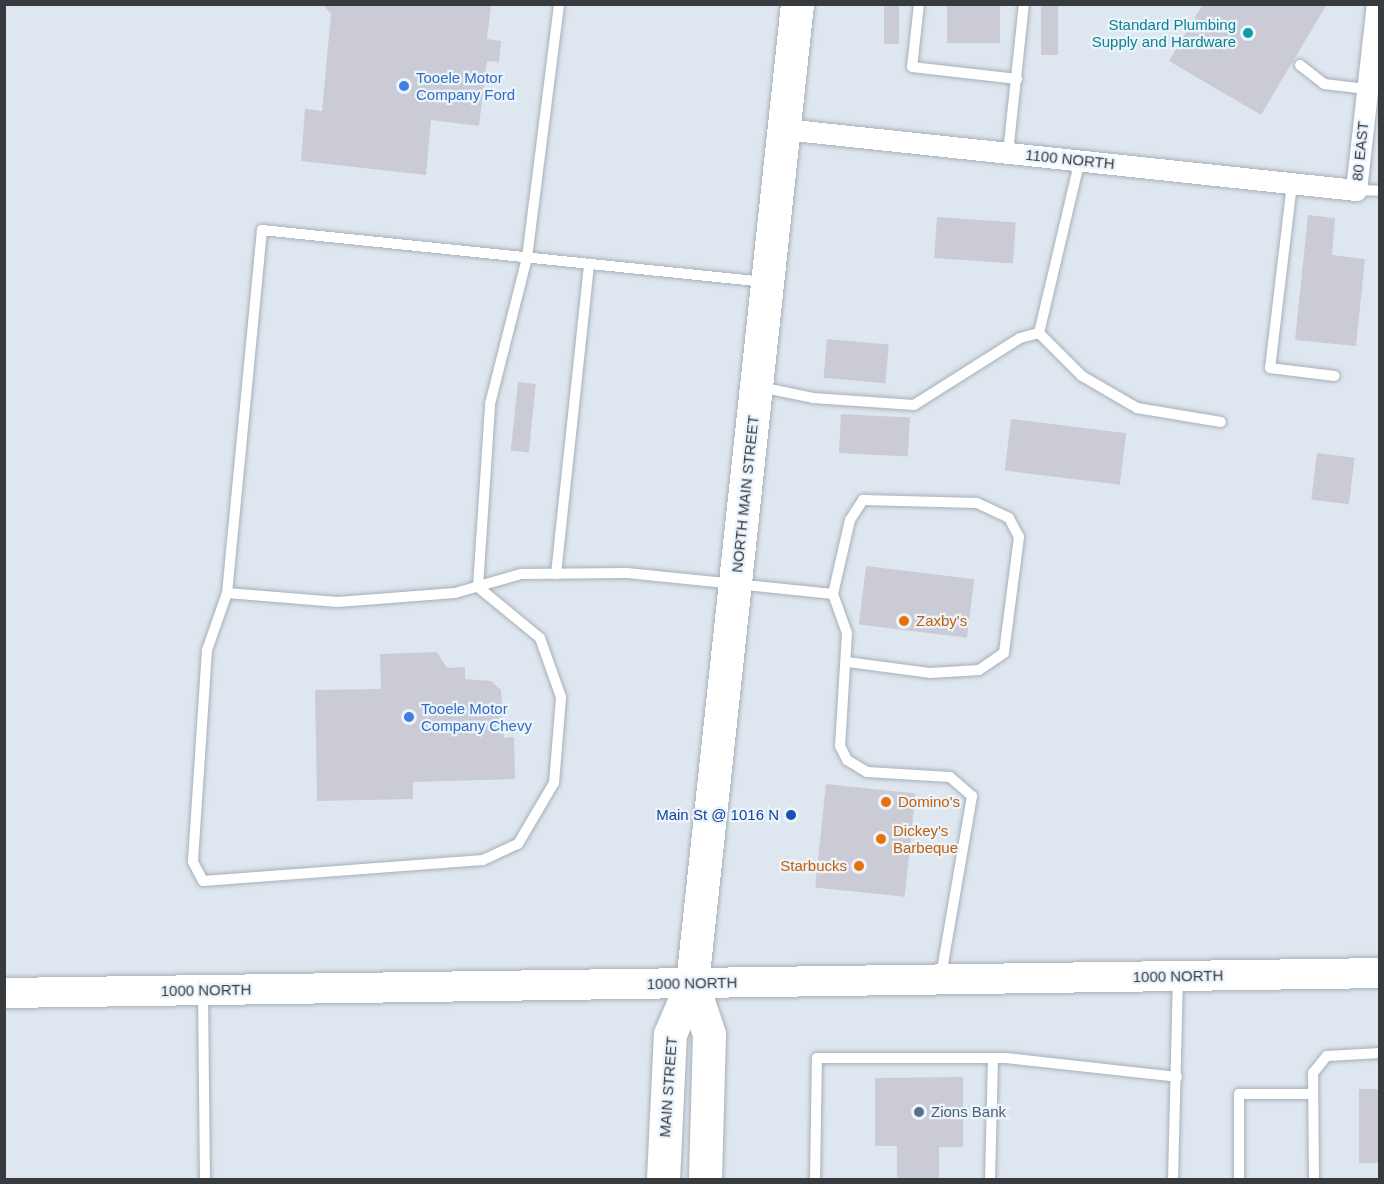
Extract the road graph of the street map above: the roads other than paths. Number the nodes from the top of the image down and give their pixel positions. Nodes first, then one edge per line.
1 (559, 4) edge
2 (797, 4) edge
3 (919, 4) edge
4 (1024, 4) edge
5 (1377, 4) edge
6 (1300, 65) dead end
7 (1017, 80) junction
8 (1367, 89) junction
9 (784, 129) junction
10 (1008, 153) junction
11 (1080, 159) junction
12 (1292, 184) junction
13 (1356, 190) junction
14 (1380, 191) edge
15 (527, 258) junction
16 (589, 264) junction
17 (768, 282) junction
18 (1039, 333) junction
19 (1335, 376) dead end
20 (757, 386) junction
21 (1221, 422) dead end
22 (556, 573) junction
23 (736, 586) junction
24 (478, 587) junction
25 (227, 593) junction
26 (832, 594) junction
27 (848, 662) junction
28 (1380, 973) edge
29 (1179, 976) junction
30 (940, 979) junction
31 (692, 983) junction
32 (203, 990) junction
33 (4, 993) edge
34 (1380, 1053) edge
35 (993, 1058) junction
36 (1177, 1077) junction
37 (1313, 1094) junction
38 (205, 1179) edge
39 (663, 1179) edge
40 (705, 1179) edge
41 (815, 1179) edge
42 (990, 1179) edge
43 (1173, 1179) edge
44 (1239, 1179) edge
45 (1314, 1179) edge

1 - 15 lane
2 - 9 highway, NORTH MAIN STREET
3 - 7 lane
4 - 7 lane
5 - 8 street, 80 EAST
6 - 8 lane
7 - 10 lane
8 - 13 street, 80 EAST
9 - 10 street, 1100 NORTH
9 - 17 highway, NORTH MAIN STREET
10 - 11 street, 1100 NORTH
11 - 12 street, 1100 NORTH
11 - 18 lane
12 - 13 street, 1100 NORTH
12 - 19 lane
13 - 14 lane
15 - 16 lane
15 - 24 lane
15 - 25 lane
16 - 17 lane
16 - 22 lane
17 - 20 highway, NORTH MAIN STREET
18 - 20 lane
18 - 21 lane
20 - 23 highway, NORTH MAIN STREET
22 - 23 lane
22 - 24 lane
23 - 26 lane
23 - 31 highway, NORTH MAIN STREET
24 - 25 lane
24 - 25 lane
26 - 27 lane
26 - 27 lane
27 - 30 lane
28 - 29 street, 1000 NORTH
29 - 30 street, 1000 NORTH
29 - 36 lane
30 - 31 street, 1000 NORTH
31 - 32 street, 1000 NORTH
31 - 39 highway, MAIN STREET
31 - 40 highway
32 - 33 street, 1000 NORTH
32 - 38 lane
34 - 37 lane
35 - 36 lane
35 - 41 lane
35 - 42 lane
36 - 43 lane
37 - 44 lane
37 - 45 lane

